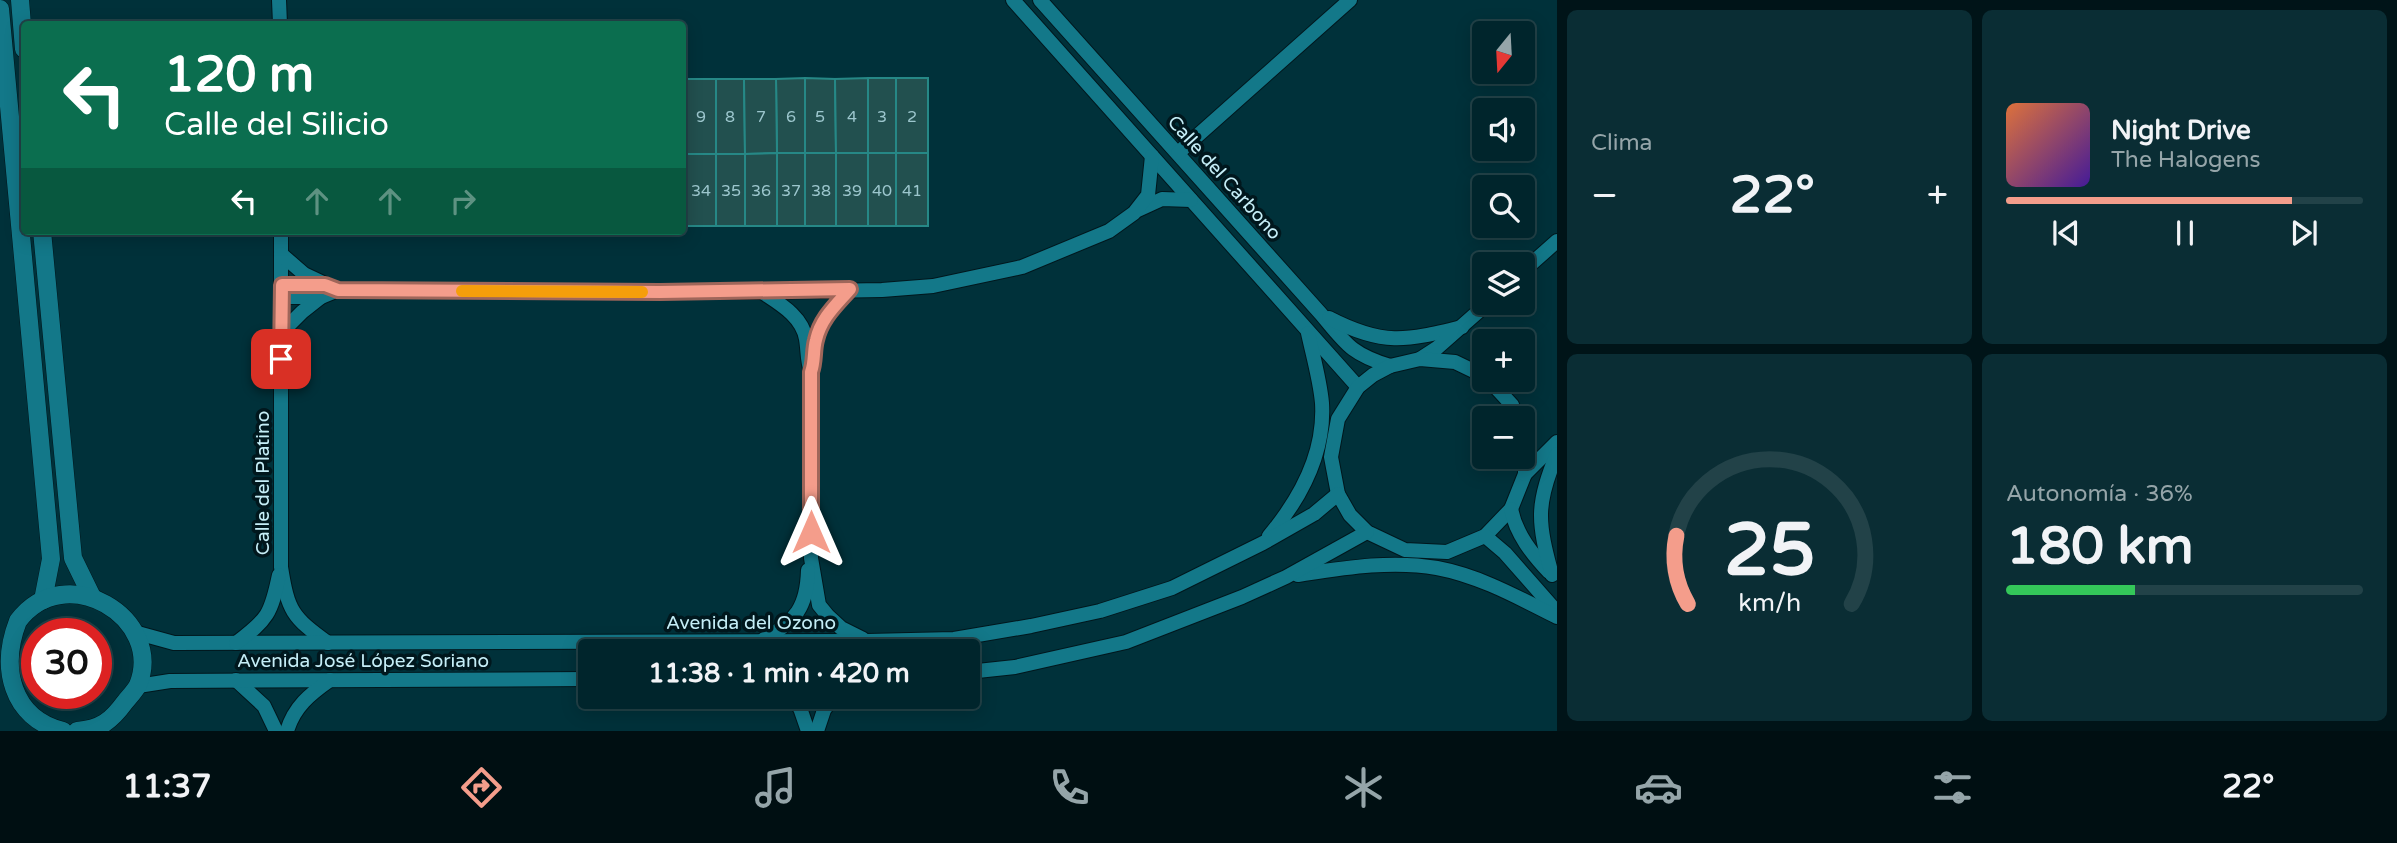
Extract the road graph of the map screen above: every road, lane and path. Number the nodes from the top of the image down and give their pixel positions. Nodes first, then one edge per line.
1 (20, 0) edge
2 (279, 0) edge
3 (1013, 0) edge
4 (1040, 0) edge
5 (1350, 0) edge
6 (0, 9) edge
7 (22, 21) edge
8 (280, 21) edge
9 (1178, 153) junction
10 (1152, 156) junction
11 (1191, 200) junction
12 (1134, 213) junction
13 (42, 235) edge
14 (281, 235) edge
15 (1557, 241) edge
16 (281, 254) junction
17 (1535, 260) edge
18 (850, 289) junction
19 (281, 291) junction
20 (328, 291) junction
21 (762, 292) junction
22 (1321, 314) junction
23 (1475, 315) edge
24 (1462, 327) junction
25 (1308, 332) junction
26 (281, 333) junction
27 (1420, 359) junction
28 (1390, 366) junction
29 (1472, 370) edge
30 (811, 372) junction
31 (1358, 387) junction
32 (1500, 392) edge
33 (1512, 406) edge
34 (1557, 442) edge
35 (1557, 454) edge
36 (1525, 469) edge
37 (1525, 474) junction
38 (1338, 494) junction
39 (1511, 509) junction
40 (1367, 532) junction
41 (1485, 536) junction
42 (1263, 543) junction
43 (811, 558) junction
44 (281, 567) junction
45 (1286, 577) junction
46 (1555, 578) edge
47 (92, 597) junction
48 (43, 600) junction
49 (1557, 615) edge
50 (134, 632) junction
51 (765, 639) edge
52 (863, 639) edge
53 (954, 639) edge
54 (578, 642) edge
55 (236, 643) junction
56 (328, 643) junction
57 (980, 671) edge
58 (578, 679) edge
59 (236, 680) junction
60 (330, 680) junction
61 (138, 686) junction
62 (800, 709) edge
63 (825, 709) edge
64 (108, 726) edge
65 (46, 729) edge
66 (63, 731) edge
67 (77, 731) edge
68 (276, 731) edge
69 (287, 731) edge
70 (808, 731) edge
71 (817, 731) edge

1 - 7 street
2 - 8 street
3 - 10 street, Calle del Carbono
4 - 9 street, Calle del Carbono
5 - 9 street
6 - 48 street
9 - 22 street, Calle del Carbono
10 - 11 street, Calle del Carbono
10 - 12 street
11 - 12 street
11 - 25 street, Calle del Carbono
12 - 18 street
13 - 47 street
14 - 16 street, Calle del Platino
15 - 17 street
16 - 19 street, Calle del Platino
16 - 20 street
18 - 21 street
18 - 30 street
19 - 20 street
19 - 26 street, Calle del Platino
20 - 21 street
20 - 26 street
21 - 30 street
22 - 24 street
22 - 28 street, Calle del Carbono
23 - 24 street
24 - 27 street
25 - 31 street, Calle del Carbono
25 - 42 street
26 - 44 street, Calle del Platino
27 - 28 street
27 - 29 street
28 - 31 street
30 - 43 street
31 - 38 street
32 - 33 street
34 - 37 street
35 - 46 street
36 - 37 street
37 - 39 street
38 - 40 street
38 - 42 street, Avenida del Ozono
39 - 41 street
39 - 46 street
40 - 41 street
40 - 45 street
41 - 49 street
42 - 53 street, Avenida del Ozono
43 - 51 street
43 - 52 street
44 - 55 street, Calle del Platino
44 - 56 street, Calle del Platino
45 - 49 street
45 - 57 street
47 - 48 street
47 - 50 street
48 - 65 street
50 - 55 street, Avenida del Ozono
50 - 61 street
54 - 56 street, Avenida del Ozono
55 - 56 street, Avenida del Ozono
58 - 60 street, Avenida José López Soriano
59 - 60 street, Avenida José López Soriano
59 - 61 street, Avenida José López Soriano
59 - 68 street
60 - 69 street
61 - 64 street
62 - 70 street
63 - 71 street
64 - 67 street
65 - 66 street

